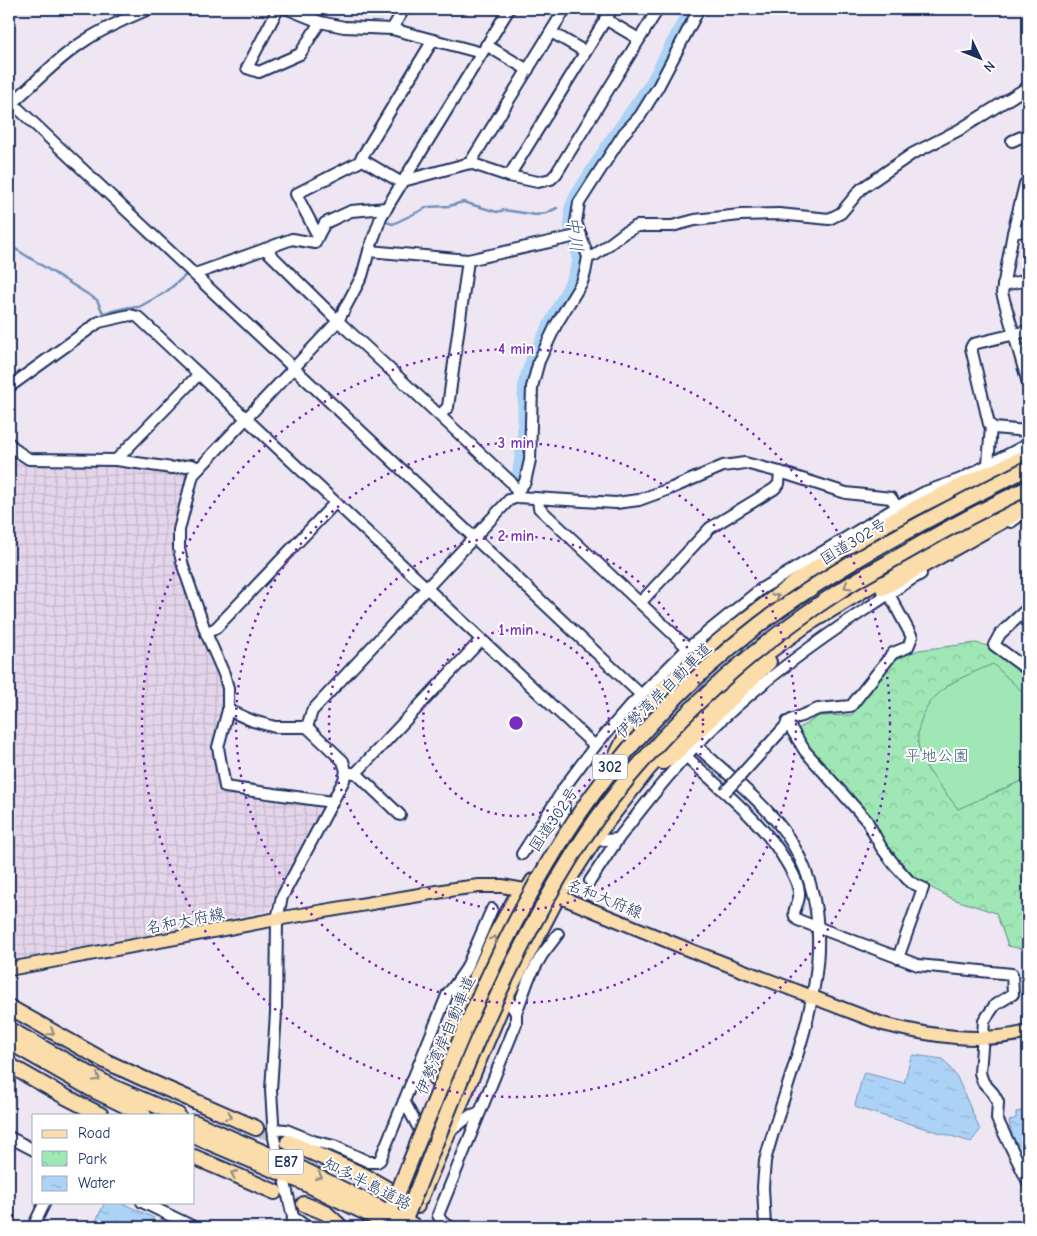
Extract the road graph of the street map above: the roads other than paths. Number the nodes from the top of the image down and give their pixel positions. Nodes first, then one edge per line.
1 (149, 9) edge
2 (278, 9) edge
3 (288, 9) edge
4 (404, 9) edge
5 (509, 9) edge
6 (565, 9) edge
7 (612, 9) edge
8 (658, 9) edge
9 (699, 9) edge
10 (605, 19) junction
11 (320, 22) junction
12 (392, 29) junction
13 (552, 32) junction
14 (639, 39) junction
15 (433, 40) junction
16 (484, 49) junction
17 (584, 51) junction
18 (528, 70) junction
19 (1028, 87) edge
20 (10, 101) edge
21 (1028, 134) edge
22 (1012, 141) dead end
23 (361, 159) junction
24 (470, 163) junction
25 (509, 176) junction
26 (1028, 181) edge
27 (402, 182) junction
28 (387, 208) junction
29 (1028, 230) edge
30 (1013, 233) junction
31 (581, 235) junction
32 (318, 236) junction
33 (265, 250) junction
34 (369, 251) junction
35 (588, 257) junction
36 (468, 260) junction
37 (195, 274) junction
38 (1028, 280) edge
39 (1003, 284) junction
40 (338, 321) junction
41 (1028, 332) edge
42 (1015, 334) junction
43 (294, 368) junction
44 (199, 374) junction
45 (1028, 384) edge
46 (9, 387) edge
47 (440, 415) junction
48 (246, 419) junction
49 (991, 426) junction
50 (1028, 431) edge
51 (9, 443) edge
52 (1028, 444) edge
53 (1028, 456) edge
54 (116, 460) junction
55 (988, 464) junction
56 (1028, 466) edge
57 (199, 468) junction
58 (780, 472) junction
59 (1028, 488) edge
60 (518, 495) junction
61 (538, 499) junction
62 (1028, 499) edge
63 (335, 503) junction
64 (897, 506) junction
65 (1028, 506) edge
66 (1028, 510) edge
67 (474, 537) junction
68 (426, 588) junction
69 (890, 594) junction
70 (640, 603) junction
71 (1028, 608) edge
72 (206, 633) junction
73 (481, 640) junction
74 (688, 648) junction
75 (1028, 670) edge
76 (637, 691) tunnel mouth
77 (228, 710) junction
78 (787, 722) junction
79 (307, 727) junction
80 (595, 746) junction
81 (700, 749) dead end
82 (687, 757) junction
83 (614, 761) junction
84 (351, 772) junction
85 (638, 781) junction
86 (563, 789) junction
87 (724, 792) junction
88 (332, 802) junction
89 (400, 815) dead end
90 (567, 827) junction
91 (618, 838) junction
92 (593, 841) junction
93 (522, 854) dead end
94 (590, 881) dead end
95 (527, 891) junction
96 (558, 896) junction
97 (492, 909) dead end
98 (277, 919) junction
99 (819, 929) junction
100 (558, 934) dead end
101 (898, 958) junction
102 (9, 969) edge
103 (475, 982) junction
104 (452, 988) junction
105 (506, 996) junction
106 (813, 997) junction
107 (9, 1007) edge
108 (516, 1014) junction
109 (9, 1029) edge
110 (1028, 1032) edge
111 (982, 1037) junction
112 (9, 1042) edge
113 (9, 1065) edge
114 (404, 1101) junction
115 (479, 1113) junction
116 (99, 1114) edge
117 (142, 1114) edge
118 (176, 1114) edge
119 (195, 1122) edge
120 (418, 1127) junction
121 (256, 1128) tunnel mouth
122 (273, 1129) junction
123 (449, 1132) junction
124 (195, 1136) edge
125 (9, 1138) edge
126 (282, 1144) joint
127 (32, 1149) edge
128 (195, 1157) edge
129 (1028, 1182) edge
130 (280, 1187) joint
131 (392, 1192) junction
132 (44, 1204) edge
133 (146, 1204) edge
134 (304, 1204) dead end
135 (417, 1206) junction
136 (326, 1213) junction
137 (375, 1216) edge
138 (292, 1222) edge
139 (33, 1227) edge
140 (194, 1227) edge
141 (307, 1227) edge
142 (341, 1227) edge
143 (352, 1227) edge
144 (384, 1227) edge
145 (391, 1227) edge
146 (402, 1227) edge
147 (408, 1227) edge
148 (416, 1227) edge
149 (451, 1227) edge
150 (765, 1227) edge

1 - 20 street
2 - 11 street
3 - 11 street
4 - 12 street
5 - 16 street
6 - 13 street
7 - 10 street
8 - 14 street
9 - 31 street
10 - 14 street
10 - 17 street
11 - 12 street
12 - 15 street
13 - 17 street
13 - 18 street
14 - 25 street
15 - 16 street
15 - 23 street
16 - 18 street
16 - 27 street
17 - 25 street
18 - 24 street
19 - 35 street
20 - 37 street
21 - 22 street
23 - 27 street
23 - 32 street
24 - 25 street
24 - 27 street
26 - 30 street
27 - 28 street
28 - 32 street
28 - 34 street
29 - 30 street
30 - 39 street
31 - 35 street
31 - 36 street
32 - 33 street
33 - 37 street
33 - 40 street
34 - 36 street
34 - 40 street
35 - 60 street
36 - 47 street
37 - 43 street
38 - 39 street
39 - 42 street
40 - 43 street
40 - 47 street
41 - 42 street
42 - 45 street
42 - 49 street
43 - 48 street
43 - 67 street
44 - 46 street
44 - 48 street
44 - 54 street
47 - 60 street
48 - 57 street
48 - 63 street
49 - 50 street
49 - 55 street
51 - 54 street
52 - 55 street
83 -> 53 highway
54 - 57 street
55 - 64 street
56 - 83 highway, 国道302号 / 302
56 - 144 highway, 伊勢湾岸自動車道, bridge
57 - 72 street
58 - 61 street
58 - 64 street
58 - 70 street
59 -> 146 highway, 伊勢湾岸自動車道, bridge
60 - 61 street
60 - 67 street
61 - 70 street
62 - 85 highway, 302
63 - 68 street
63 - 72 street
64 - 74 street
65 - 85 highway
66 - 69 street
67 - 68 street
67 - 76 street
68 - 73 street
68 - 79 street
69 - 78 street
69 - 82 street
70 - 74 street
71 - 75 street
72 - 77 street
73 - 80 street
73 - 84 street
74 - 80 street
77 - 79 street
77 - 88 street
78 - 87 street, bridge
78 - 101 street
79 - 84 street
80 - 86 street
81 - 99 street
82 - 87 street
82 - 91 street
83 - 90 highway, 国道302号 / 302
84 - 88 street
84 - 89 street
85 - 92 highway, 302
86 - 90 street
86 - 93 street
87 - 99 street
88 - 98 street
90 - 95 highway, 国道302号 / 302
91 - 92 street
91 - 94 street
92 - 96 highway, 302
95 - 96 main road, 名和大府線
95 - 98 main road, 名和大府線
103 -> 95 highway, 国道302号 / 302
96 - 105 highway, 302
96 - 106 main road, 名和大府線
97 - 104 street
98 - 102 main road, 名和大府線
98 - 122 street
99 - 101 street
99 - 106 street
100 - 108 street
101 - 111 street
103 - 104 street
103 - 120 highway, 国道302号 / 302
104 - 114 street
105 - 108 street
105 - 123 highway, 302
106 - 111 main road, 名和大府線
106 - 150 street
107 -> 121 highway
108 - 115 street
109 -> 118 highway
110 - 111 main road, 名和大府線
111 - 129 street
112 - 117 highway
113 - 116 highway
114 - 120 street
114 - 122 street
115 - 123 street
115 - 149 street
119 -> 137 highway, 知多半島道路 / E87
120 - 131 highway, 国道302号 / 302
122 - 126 street
123 - 135 highway, 302
124 - 137 highway, 知多半島道路 / E87
125 - 127 street
126 - 131 highway
130 -> 128 highway
130 - 138 street
131 - 135 highway
131 - 137 highway, 国道302号 / 302
132 - 139 street
133 - 140 street
134 - 136 highway
135 - 147 highway, 302
136 - 142 highway
136 - 143 highway
137 - 145 highway, 知多半島道路 / E87, bridge
137 - 148 highway, 知多半島道路 / E87, bridge
138 - 141 street

